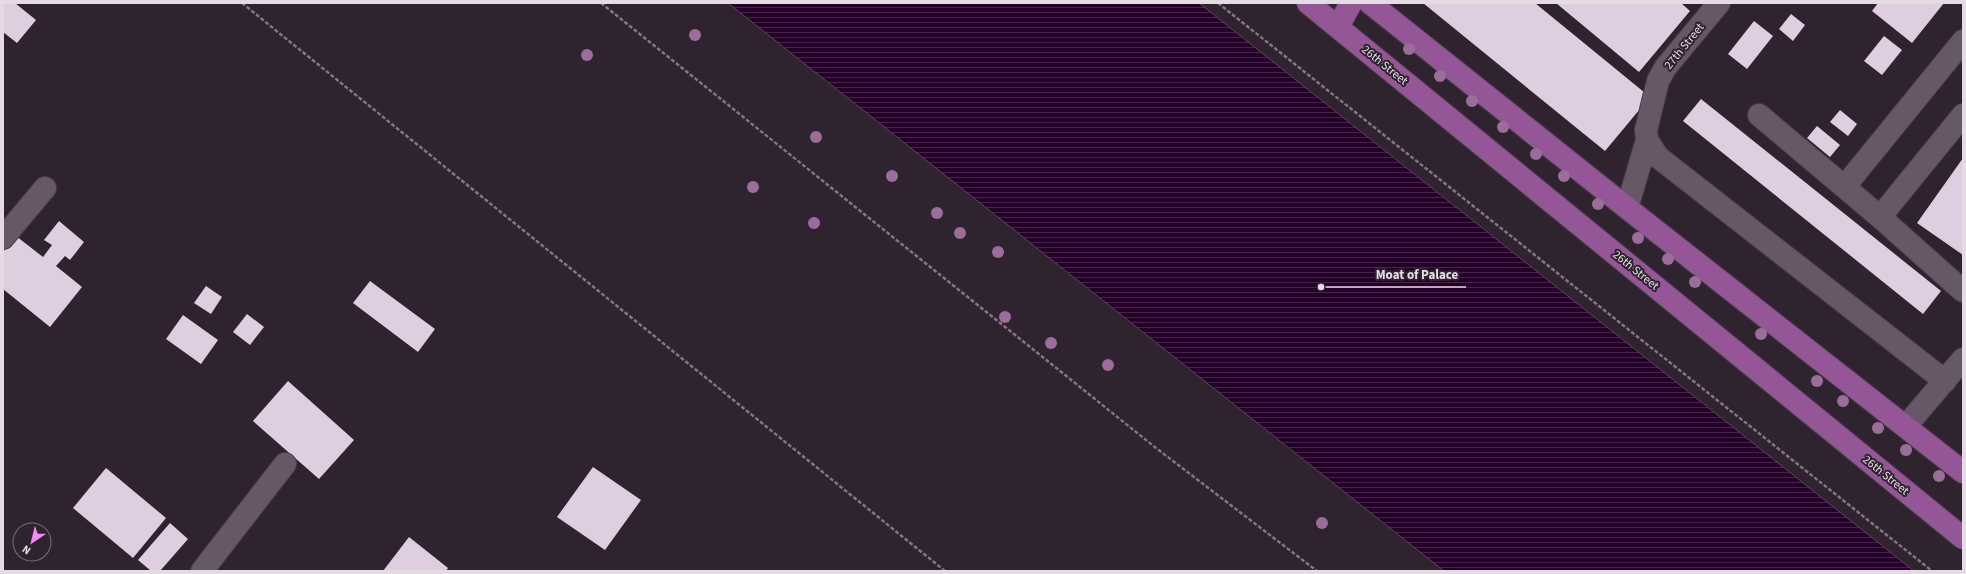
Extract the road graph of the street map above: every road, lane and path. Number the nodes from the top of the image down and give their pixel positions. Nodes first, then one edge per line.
1 (242, 3) edge
2 (601, 3) edge
3 (1218, 3) edge
4 (1308, 3) edge
5 (1351, 3) edge
6 (1370, 3) edge
7 (1719, 3) edge
8 (1338, 27) junction
9 (1963, 41) edge
10 (1759, 115) dead end
11 (1963, 115) edge
12 (1647, 140) junction
13 (1845, 186) junction
14 (45, 188) dead end
15 (1627, 208) junction
16 (1880, 217) junction
17 (3, 238) edge
18 (1963, 291) edge
19 (1963, 359) edge
20 (1945, 381) junction
21 (1906, 426) junction
22 (285, 464) dead end
23 (1963, 472) edge
24 (1963, 538) edge
25 (202, 571) edge
26 (945, 571) edge
27 (1317, 571) edge
28 (1932, 571) edge

1 - 26 path
2 - 27 path
3 - 28 path
4 - 8 main road, 26th Street
5 - 8 main road
6 - 15 main road
7 - 12 street, 27th Street
8 - 24 main road, 26th Street
9 - 13 street
10 - 13 street
11 - 16 street
12 - 15 street, 27th Street
12 - 20 street
13 - 16 street
14 - 17 street
15 - 21 main road
16 - 18 street
19 - 20 street
20 - 21 street
21 - 23 main road
22 - 25 street

